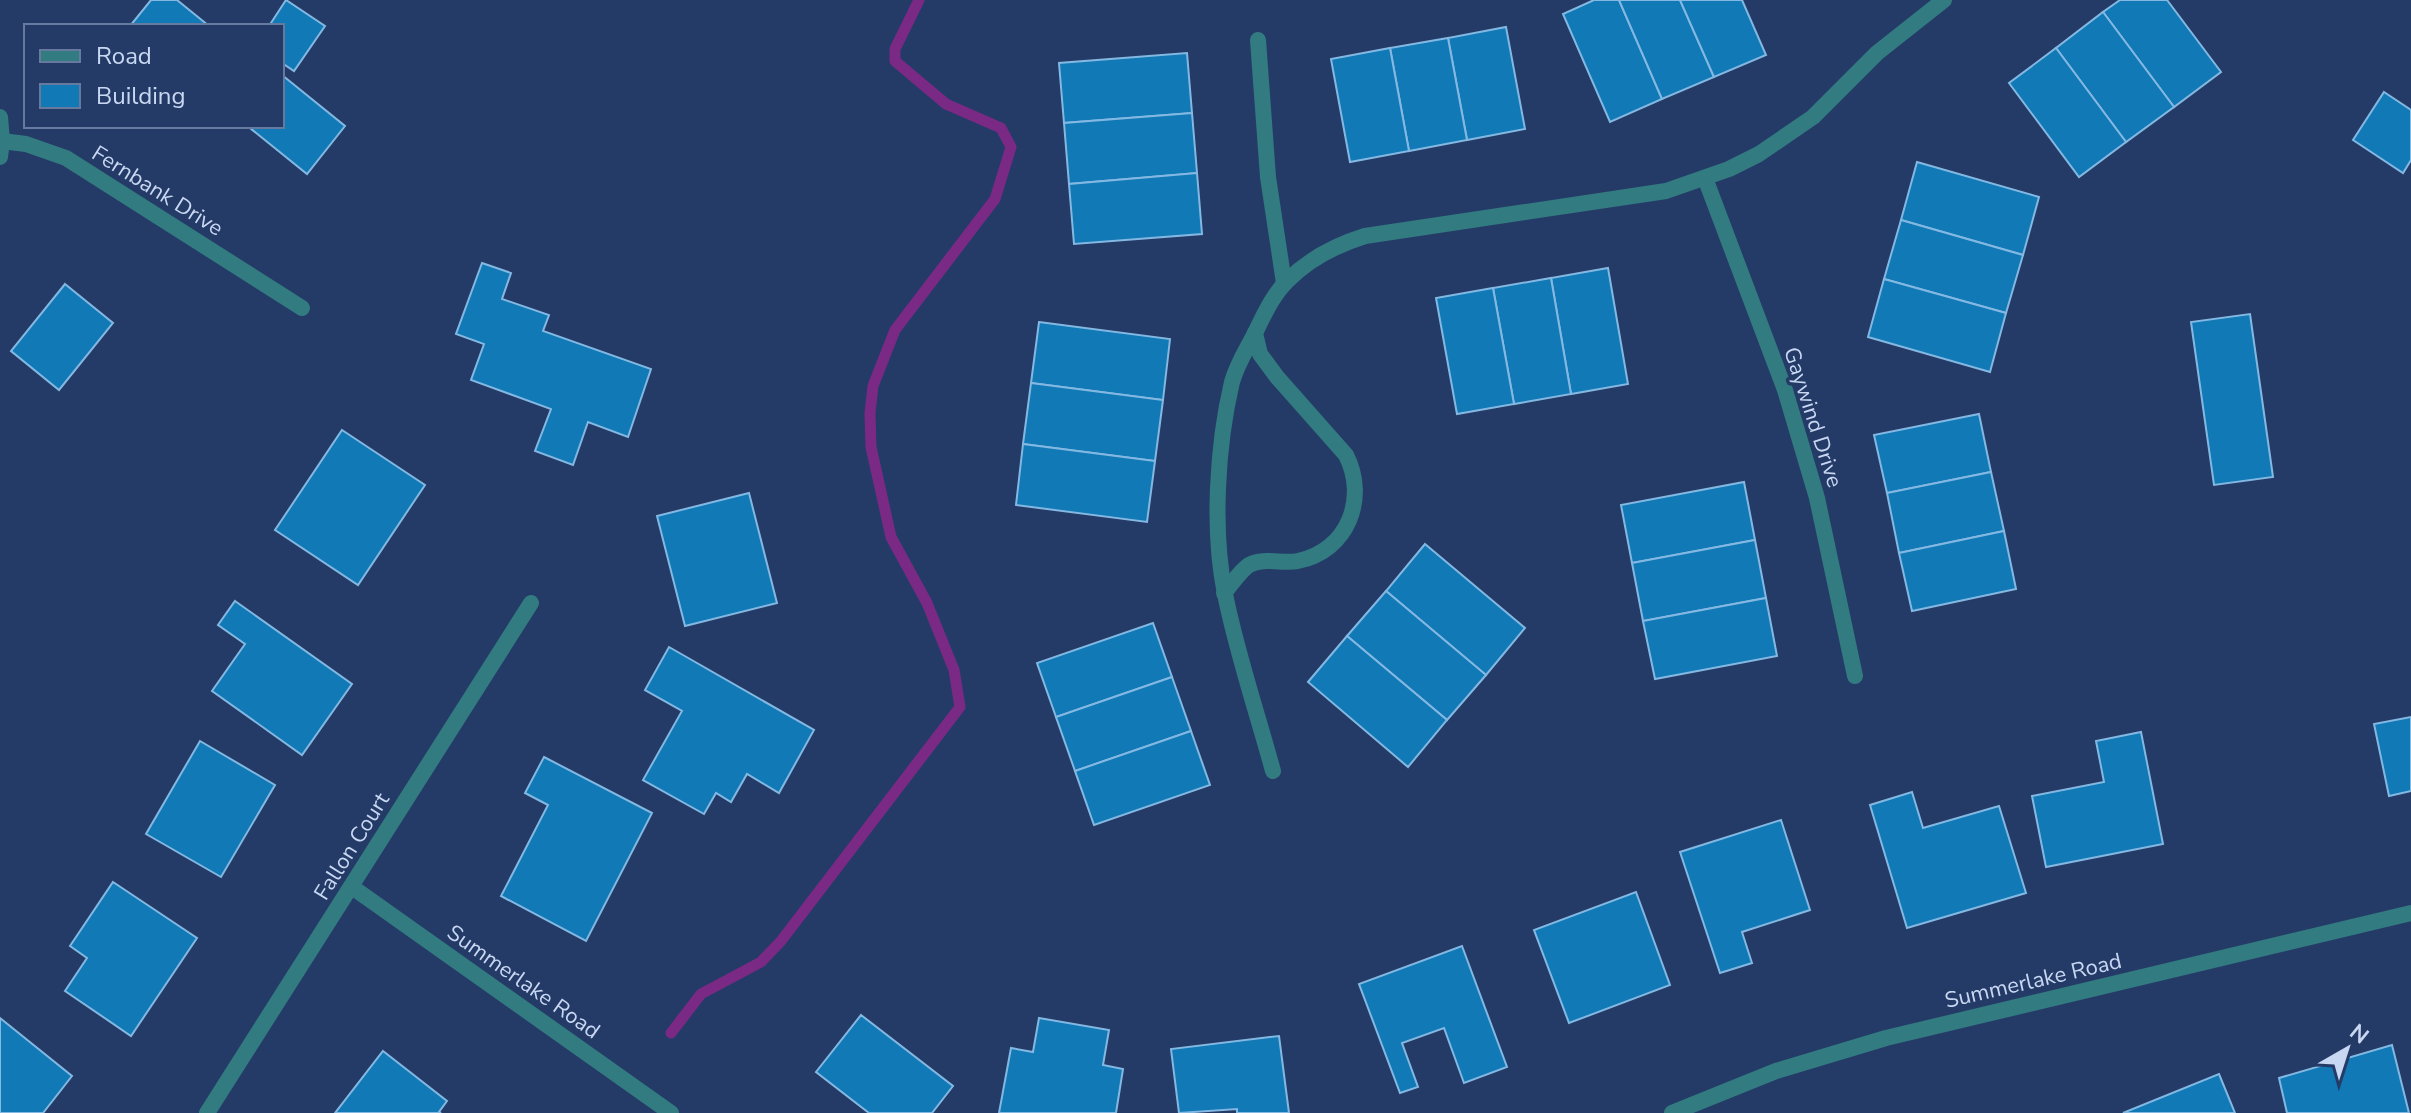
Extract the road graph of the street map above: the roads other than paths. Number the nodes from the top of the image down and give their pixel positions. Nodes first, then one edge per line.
1 (1944, 0) edge
2 (1258, 40) dead end
3 (0, 117) edge
4 (1, 149) edge
5 (1705, 178) junction
6 (1284, 283) junction
7 (302, 308) dead end
8 (1255, 333) junction
9 (1224, 593) junction
10 (531, 603) dead end
11 (1855, 676) dead end
12 (1273, 771) dead end
13 (352, 887) junction
14 (2411, 913) edge
15 (207, 1113) edge
16 (671, 1113) edge
17 (1672, 1113) edge

1 - 5 street
2 - 6 street
3 - 4 street, Fernbank Drive
4 - 7 street, Fernbank Drive
5 - 6 street
5 - 11 street, Gaywind Drive
6 - 8 street
8 - 9 street
8 - 9 street
9 - 12 street
10 - 13 street, Fallon Court
13 - 15 street, Fallon Court
13 - 16 street, Summerlake Road
14 - 17 street, Summerlake Road

